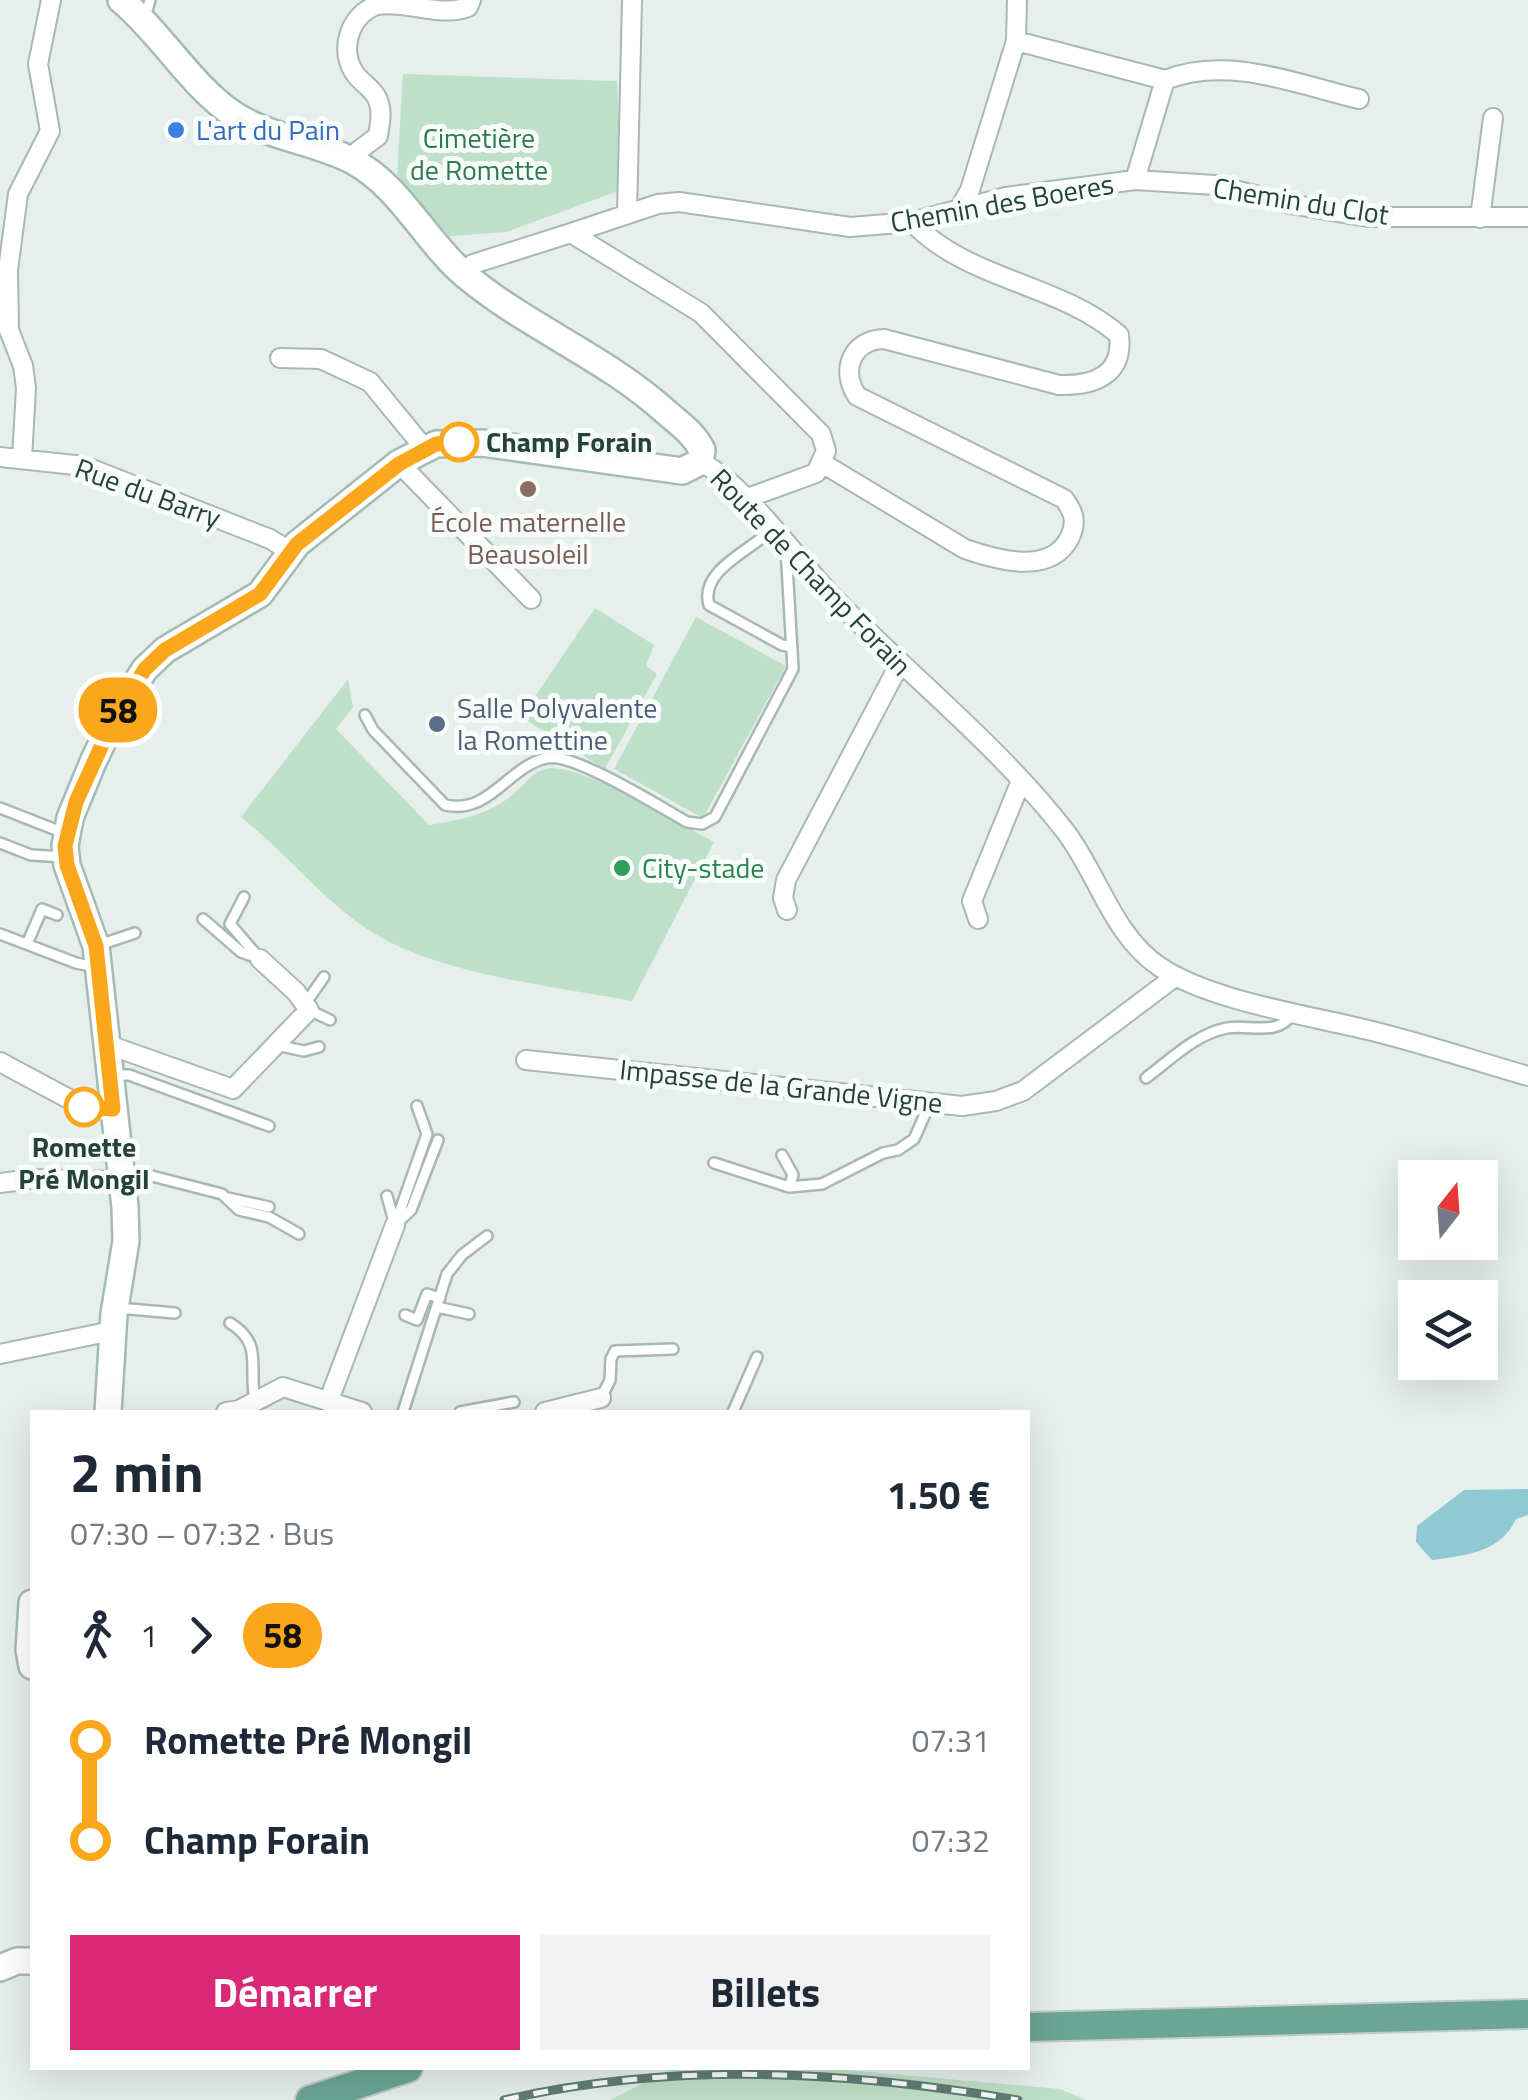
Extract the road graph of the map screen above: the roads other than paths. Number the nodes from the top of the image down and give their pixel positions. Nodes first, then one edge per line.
1 (51, 0) edge
2 (121, 0) edge
3 (471, 0) edge
4 (632, 0) edge
5 (1017, 0) edge
6 (147, 10) edge
7 (1016, 41) junction
8 (1165, 80) junction
9 (1358, 99) dead end
10 (1493, 118) dead end
11 (352, 160) junction
12 (1135, 180) junction
13 (9, 197) edge
14 (959, 209) junction
15 (627, 214) junction
16 (1480, 218) junction
17 (1528, 218) edge
18 (912, 222) junction
19 (571, 233) junction
20 (462, 272) junction
21 (4, 314) edge
22 (280, 358) dead end
23 (425, 449) junction
24 (0, 457) edge
25 (22, 459) junction
26 (700, 462) junction
27 (822, 462) junction
28 (399, 464) junction
29 (745, 500) junction
30 (772, 530) junction
31 (786, 546) junction
32 (291, 552) junction
33 (531, 599) dead end
34 (792, 647) junction
35 (900, 664) junction
36 (365, 715) dead end
37 (1021, 782) junction
38 (0, 808) edge
39 (0, 843) edge
40 (66, 846) junction
41 (244, 896) dead end
42 (787, 910) dead end
43 (57, 915) dead end
44 (203, 918) dead end
45 (978, 919) dead end
46 (0, 934) edge
47 (136, 934) dead end
48 (27, 944) junction
49 (97, 957) junction
50 (260, 960) junction
51 (1176, 976) junction
52 (324, 977) dead end
53 (307, 1007) junction
54 (1294, 1012) junction
55 (330, 1020) dead end
56 (106, 1044) junction
57 (276, 1044) junction
58 (319, 1047) dead end
59 (526, 1060) dead end
60 (0, 1062) edge
61 (110, 1075) junction
62 (1528, 1076) edge
63 (1146, 1078) dead end
64 (930, 1103) junction
65 (417, 1106) dead end
66 (113, 1109) junction
67 (268, 1126) dead end
68 (438, 1140) dead end
69 (782, 1155) dead end
70 (714, 1163) dead end
71 (120, 1177) junction
72 (0, 1183) edge
73 (790, 1188) junction
74 (387, 1196) dead end
75 (226, 1198) junction
76 (269, 1207) dead end
77 (395, 1226) junction
78 (299, 1234) dead end
79 (487, 1236) dead end
80 (438, 1302) junction
81 (175, 1313) dead end
82 (470, 1314) dead end
83 (405, 1315) dead end
84 (114, 1319) junction
85 (230, 1322) dead end
86 (673, 1349) dead end
87 (0, 1354) edge
88 (757, 1358) dead end
89 (601, 1398) joint
90 (330, 1400) junction
91 (514, 1402) dead end
92 (240, 1409) edge
93 (108, 1410) edge
94 (357, 1410) edge
95 (404, 1410) edge
96 (471, 1410) edge
97 (553, 1410) edge
98 (733, 1410) edge
99 (30, 1961) edge
100 (0, 1968) edge
101 (1528, 2014) edge
102 (1030, 2027) edge
103 (399, 2070) edge
104 (310, 2100) edge

1 - 13 street
2 - 6 main road, Route de Champ Forain
3 - 11 street
4 - 15 street
5 - 7 street
6 - 11 main road, Route de Champ Forain
7 - 8 street
7 - 14 street
8 - 9 street
8 - 12 street, Chemin des Boeres
10 - 16 street
11 - 20 main road, Route de Champ Forain
12 - 14 street, Chemin des Boeres
12 - 16 street, Chemin du Clot
13 - 21 street
14 - 18 street, Chemin des Boeres
15 - 18 street, Chemin des Boeres
15 - 19 street, Chemin des Boeres
16 - 17 street, Chemin du Clot
18 - 27 street
19 - 20 street, Chemin des Boeres
19 - 27 street
20 - 26 main road, Route de Champ Forain
21 - 25 street
22 - 23 street
23 - 26 main road
23 - 28 main road
24 - 25 street, Rue du Barry
25 - 32 street, Rue du Barry
26 - 29 street, Route de Champ Forain
27 - 29 street
28 - 32 main road
28 - 33 street
29 - 30 street, Route de Champ Forain
30 - 31 street, Route de Champ Forain
30 - 34 lane
31 - 34 lane
31 - 35 street, Route de Champ Forain
32 - 40 main road
34 - 36 lane
35 - 37 street, Route de Champ Forain
35 - 42 street
37 - 45 street
37 - 51 street, Route de Champ Forain
38 - 40 lane
39 - 40 lane
40 - 49 main road
41 - 50 lane
43 - 48 lane
44 - 50 lane
46 - 48 lane
47 - 49 lane
48 - 49 lane
49 - 56 main road
50 - 53 street
51 - 54 street, Route de Champ Forain
51 - 64 street, Impasse de la Grande Vigne
52 - 53 lane
53 - 55 lane
53 - 57 street
54 - 62 street, Route de Champ Forain
54 - 63 lane
56 - 57 street
56 - 61 main road
57 - 58 lane
59 - 64 street, Impasse de la Grande Vigne
60 - 66 street
61 - 66 main road
61 - 67 lane
64 - 73 lane
65 - 77 lane
66 - 71 main road
68 - 77 lane
69 - 73 lane
70 - 73 lane
71 - 72 street
71 - 75 lane
71 - 84 main road
74 - 77 lane
75 - 76 lane
75 - 78 lane
77 - 90 street
79 - 80 lane
80 - 82 lane
80 - 83 lane
80 - 95 lane
81 - 84 lane
84 - 87 street
84 - 93 main road
85 - 92 lane
86 - 89 lane
88 - 98 lane
89 - 97 street
90 - 92 street
90 - 94 street
91 - 96 lane
99 - 100 main road
101 - 102 main road
103 - 104 main road

